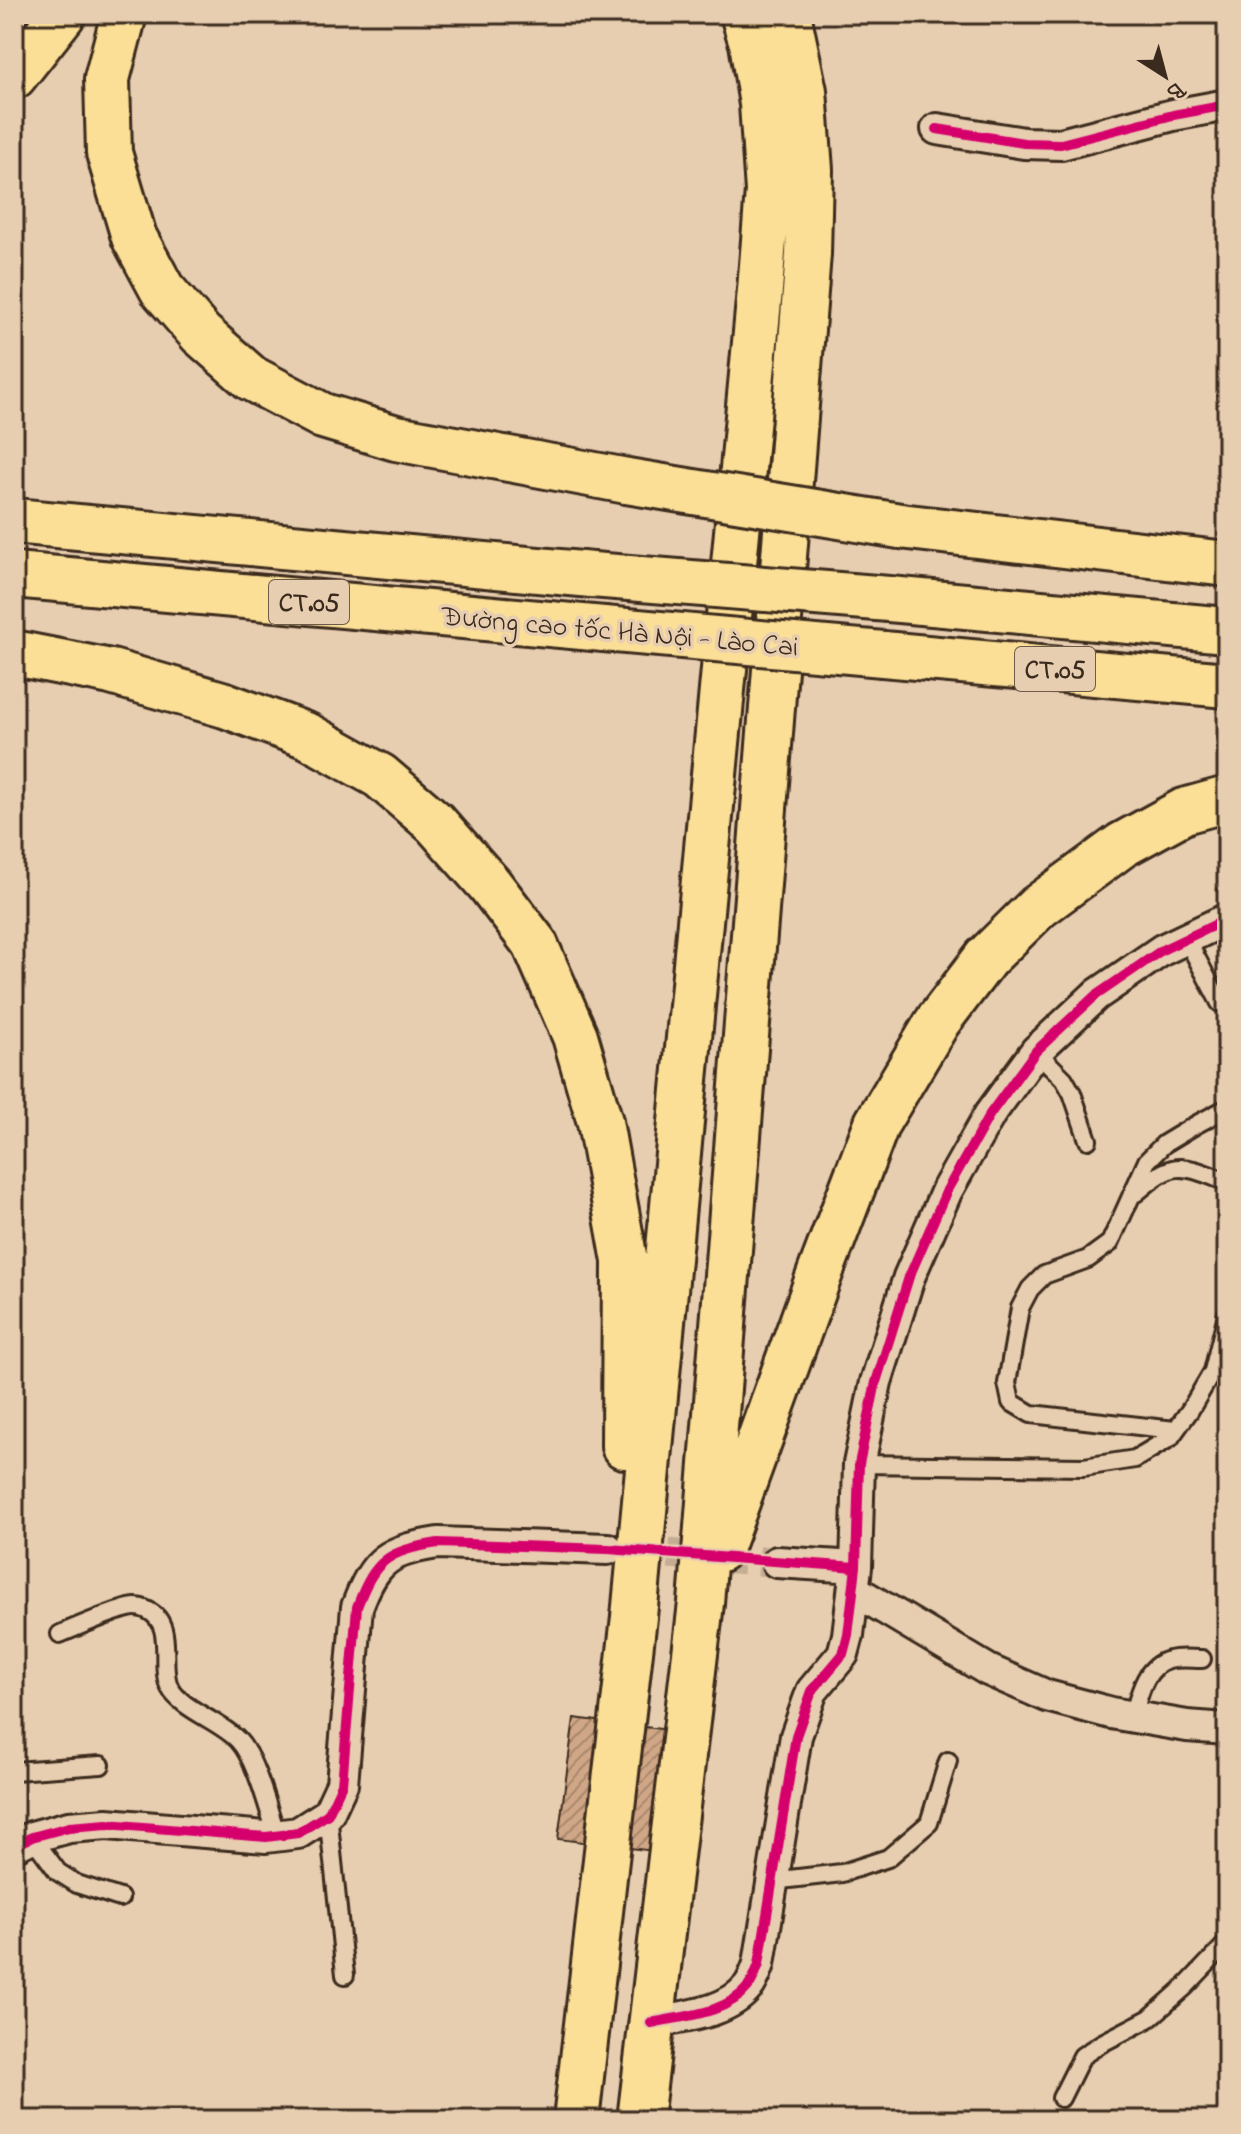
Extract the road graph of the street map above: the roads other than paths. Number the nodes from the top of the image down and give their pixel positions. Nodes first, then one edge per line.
1 (63, 14) edge
2 (124, 14) edge
3 (743, 14) edge
4 (788, 14) edge
5 (14, 76) edge
6 (1227, 105) edge
7 (937, 129) dead end
8 (14, 521) edge
9 (1227, 564) edge
10 (14, 575) edge
11 (1227, 630) edge
12 (14, 653) edge
13 (1227, 685) edge
14 (1227, 799) edge
15 (1227, 919) edge
16 (1186, 938) junction
17 (1220, 1003) dead end
18 (1036, 1051) junction
19 (1227, 1108) edge
20 (1088, 1140) dead end
21 (1227, 1182) edge
22 (1132, 1197) junction
23 (1227, 1314) edge
24 (1175, 1430) junction
25 (859, 1464) junction
26 (608, 1549) tunnel mouth
27 (777, 1562) tunnel mouth
28 (855, 1578) junction
29 (701, 1603) junction
30 (634, 1617) junction
31 (60, 1634) dead end
32 (1202, 1659) dead end
33 (1133, 1717) junction
34 (1227, 1729) edge
35 (948, 1761) dead end
36 (101, 1765) dead end
37 (14, 1771) edge
38 (328, 1814) junction
39 (277, 1836) junction
40 (19, 1843) edge
41 (772, 1881) junction
42 (120, 1898) dead end
43 (1227, 1943) edge
44 (345, 1975) dead end
45 (651, 2023) junction
46 (1061, 2098) dead end
47 (576, 2120) edge
48 (640, 2120) edge

1 - 5 highway
2 - 9 highway, bridge
3 - 30 highway
4 - 29 highway
6 - 7 street
8 - 11 highway, Đường cao tốc Hà Nội - Lào Cai / CT.05, bridge
10 - 13 highway, Đường cao tốc Hà Nội - Lào Cai / CT.05, bridge
12 - 30 highway
14 - 29 highway
15 - 16 street
16 - 17 lane
16 - 18 street
18 - 20 lane
18 - 25 street
19 - 22 lane
21 - 22 lane
22 - 24 lane
23 - 24 lane
24 - 25 lane
25 - 28 street
26 - 38 street
27 - 28 street
28 - 33 street
28 - 41 street
29 - 45 highway
30 - 47 highway
31 - 39 lane
32 - 33 lane
33 - 34 street
35 - 41 lane
36 - 37 lane
38 - 39 street
38 - 44 lane
39 - 40 street
40 - 42 lane
41 - 45 street
43 - 46 lane
45 - 48 highway

